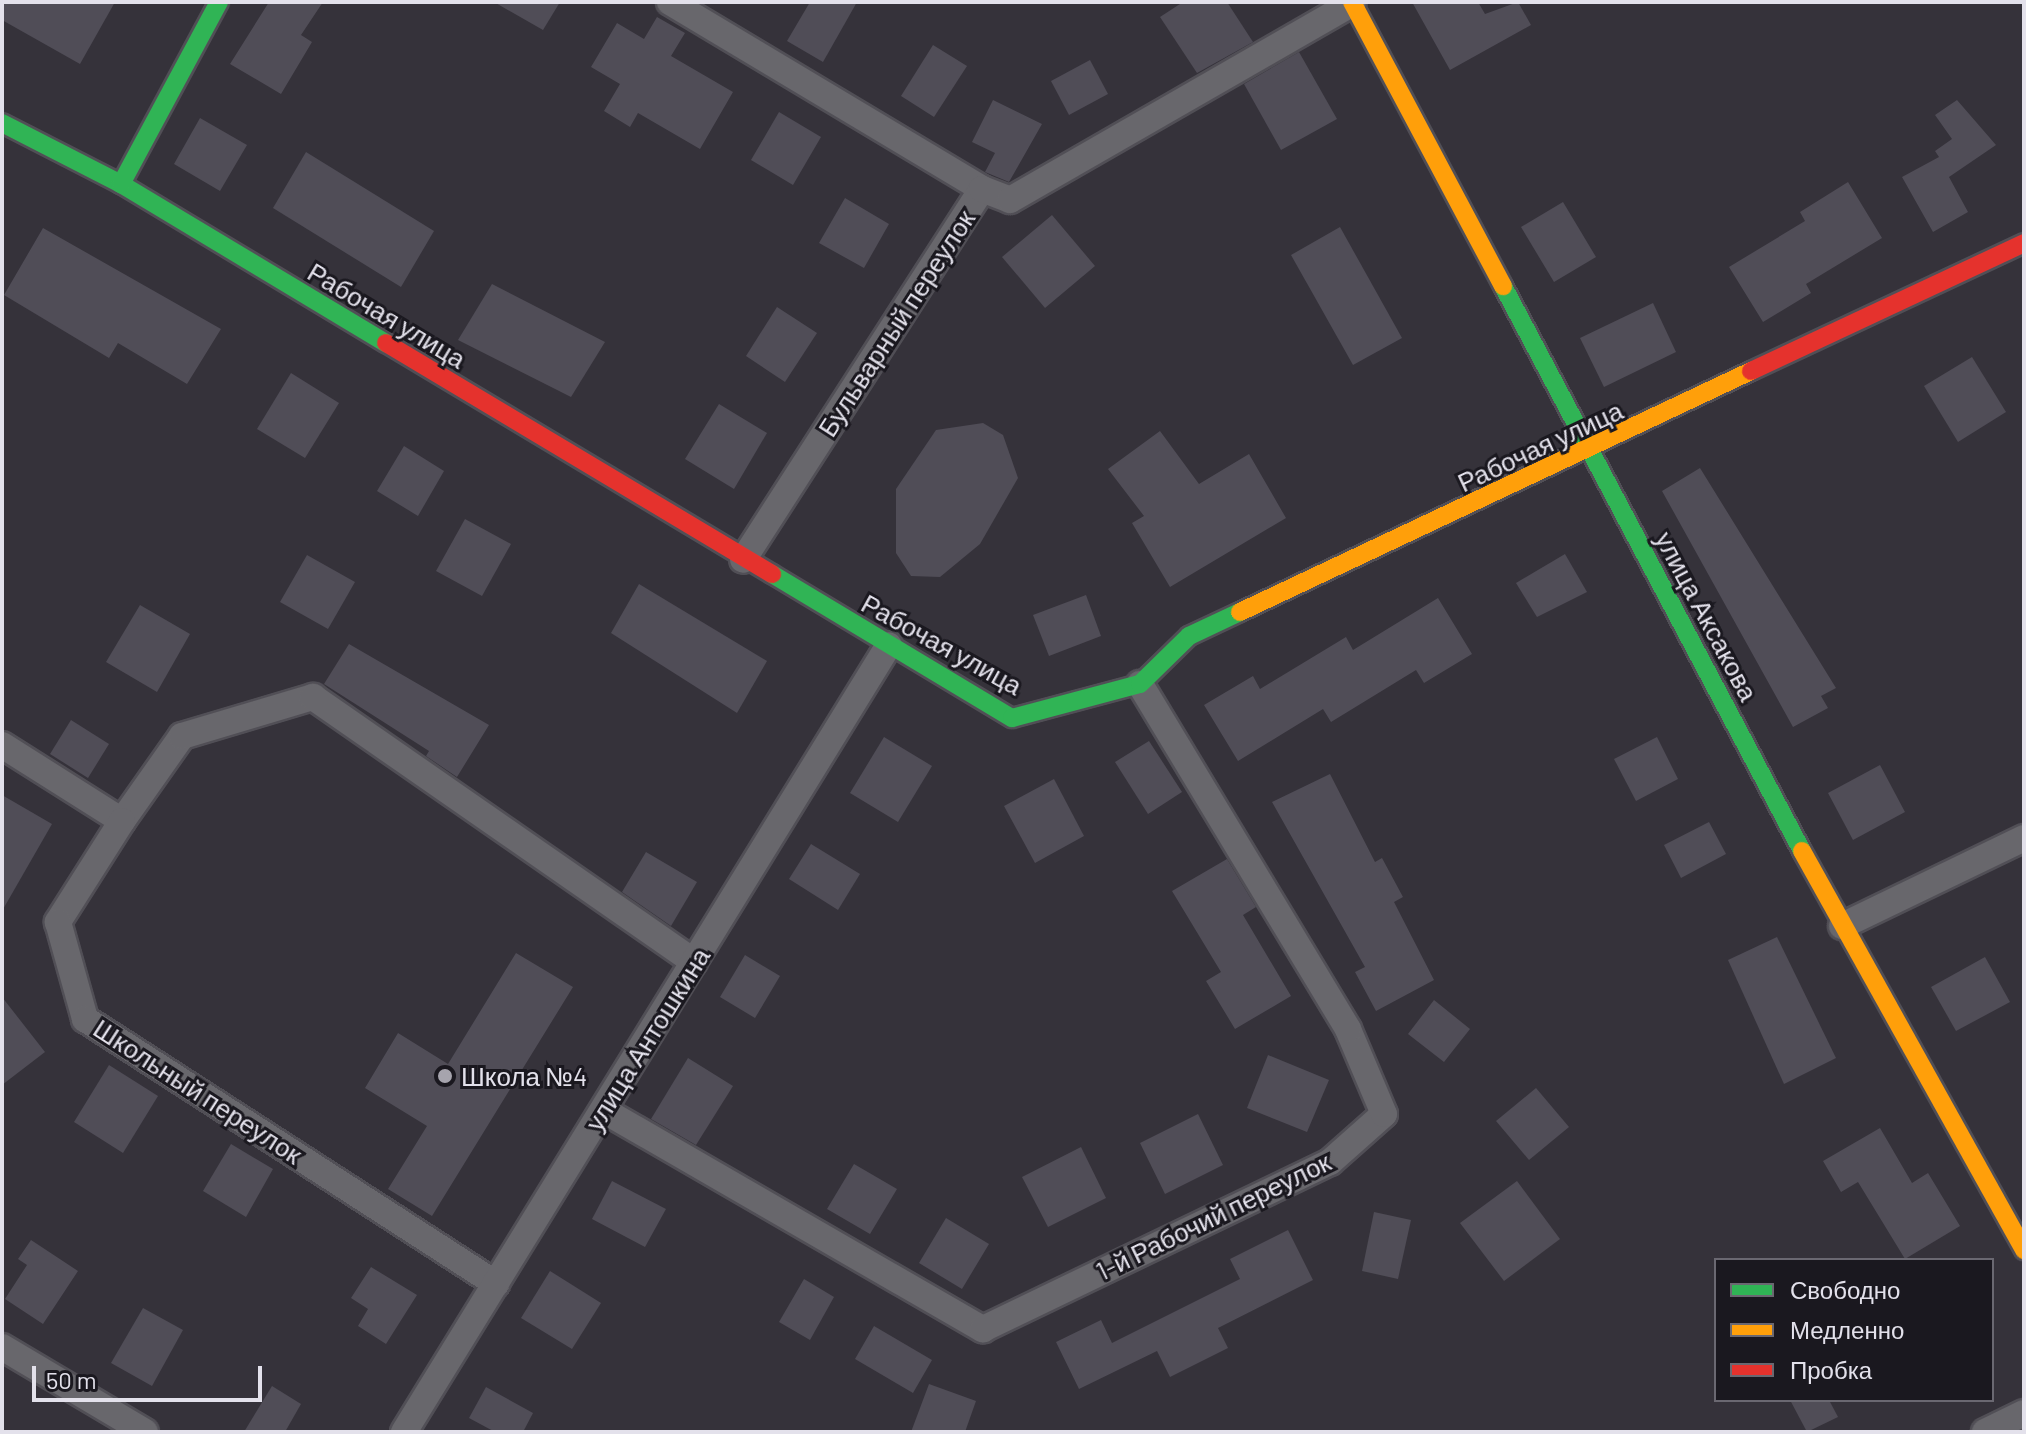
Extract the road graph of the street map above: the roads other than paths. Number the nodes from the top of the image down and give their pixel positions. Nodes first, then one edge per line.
1 (219, 2) edge
2 (670, 2) edge
3 (1352, 2) edge
4 (3, 127) edge
5 (121, 184) junction
6 (982, 189) junction
7 (2024, 243) edge
8 (1592, 452) junction
9 (743, 560) junction
10 (889, 645) junction
11 (1140, 684) junction
12 (2, 745) edge
13 (122, 821) junction
14 (2024, 838) edge
15 (1842, 926) junction
16 (694, 962) junction
17 (603, 1110) junction
18 (2024, 1250) edge
19 (496, 1284) junction
20 (2, 1347) edge
21 (2024, 1413) edge
22 (145, 1432) edge
23 (404, 1432) edge
24 (1985, 1432) edge

1 - 5 street
2 - 6 street, Бульварный переулок
3 - 6 street
3 - 8 street, улица Аксакова
4 - 5 street, Рабочая улица
5 - 9 street, Рабочая улица
6 - 9 street, Бульварный переулок
7 - 8 street, Рабочая улица
8 - 11 street, Рабочая улица
8 - 15 street, улица Аксакова
9 - 10 street, Рабочая улица
10 - 11 street, Рабочая улица
10 - 16 street, улица Антошкина
11 - 17 street, 1-й Рабочий переулок
12 - 13 street
13 - 16 street, Школьный переулок
13 - 19 street, Школьный переулок
14 - 15 street
15 - 18 street, улица Аксакова
16 - 17 street, улица Антошкина
17 - 19 street, улица Антошкина
19 - 23 street, улица Антошкина
20 - 22 street
21 - 24 street

